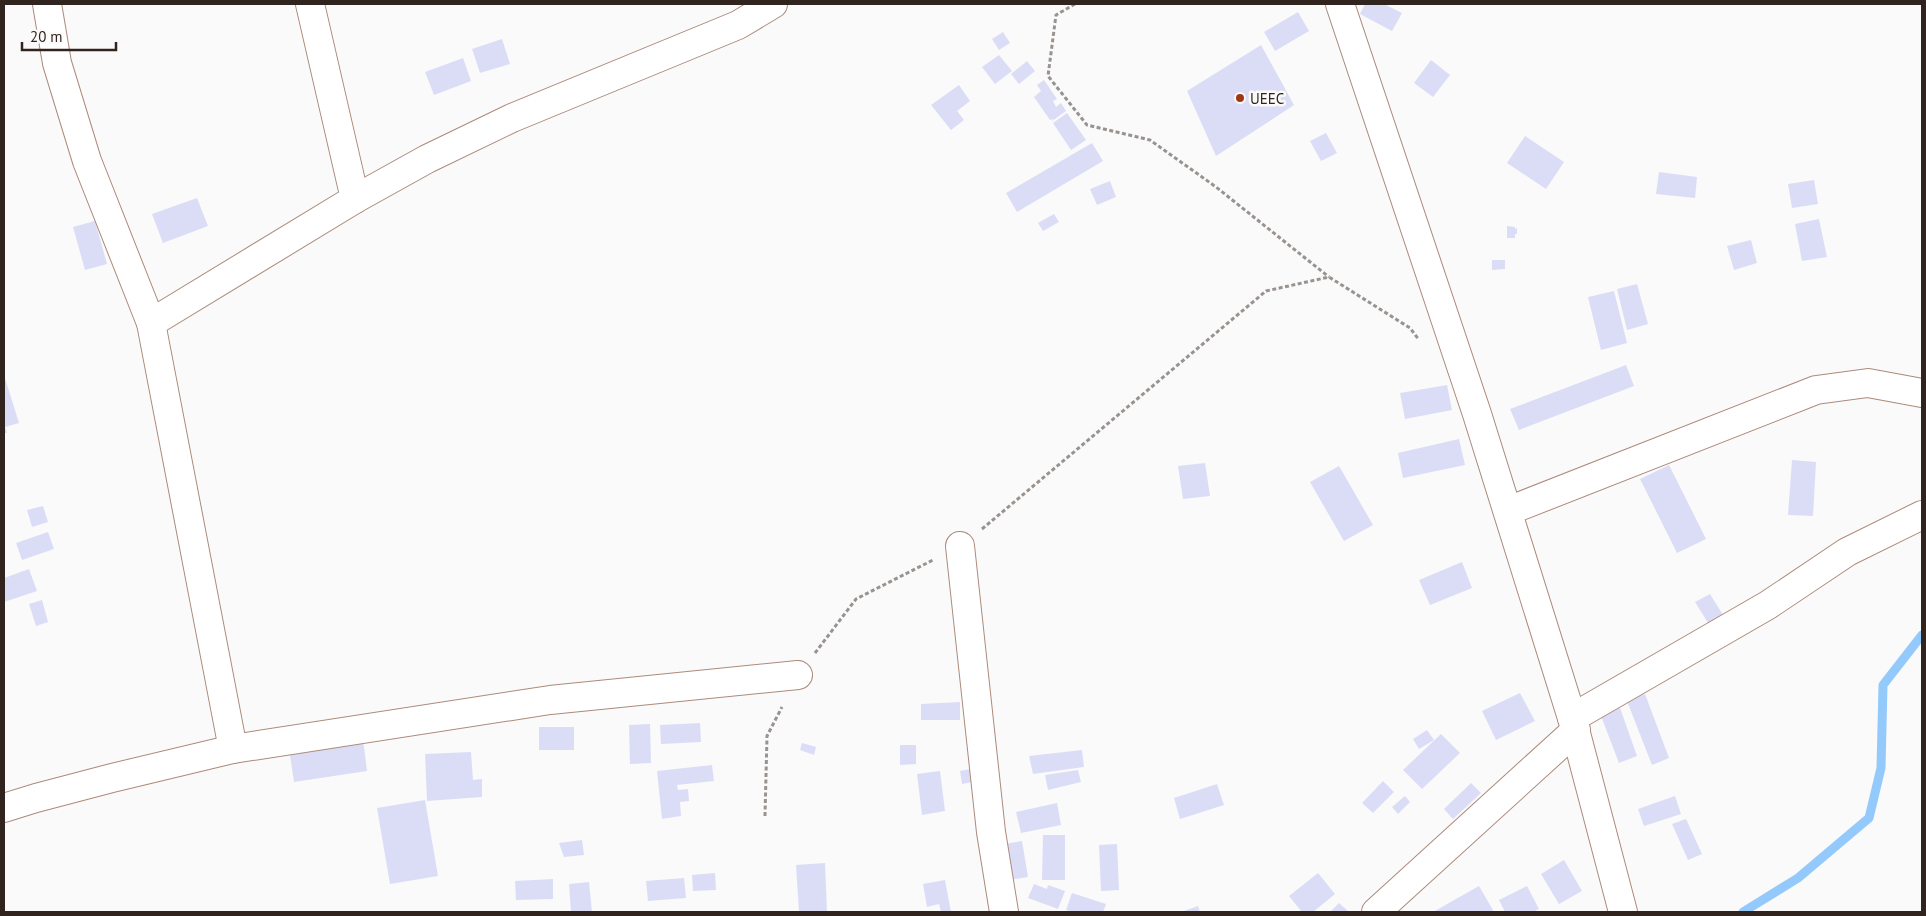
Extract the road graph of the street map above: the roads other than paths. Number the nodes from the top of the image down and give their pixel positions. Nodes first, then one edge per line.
1 (47, 4) edge
2 (310, 4) edge
3 (773, 4) edge
4 (1340, 4) edge
5 (355, 199) junction
6 (151, 324) junction
7 (1922, 393) edge
8 (1508, 511) junction
9 (1922, 515) edge
10 (960, 546) road end
11 (798, 675) road end
12 (1574, 724) junction
13 (233, 749) junction
14 (4, 808) edge
15 (1004, 912) edge
16 (1376, 912) edge
17 (1623, 912) edge

1 - 6 street
2 - 5 street
3 - 5 street
4 - 8 street
5 - 6 street
6 - 13 street
7 - 8 street
8 - 12 street
9 - 12 street
10 - 15 street
11 - 13 street
12 - 16 street
12 - 17 street
13 - 14 street

